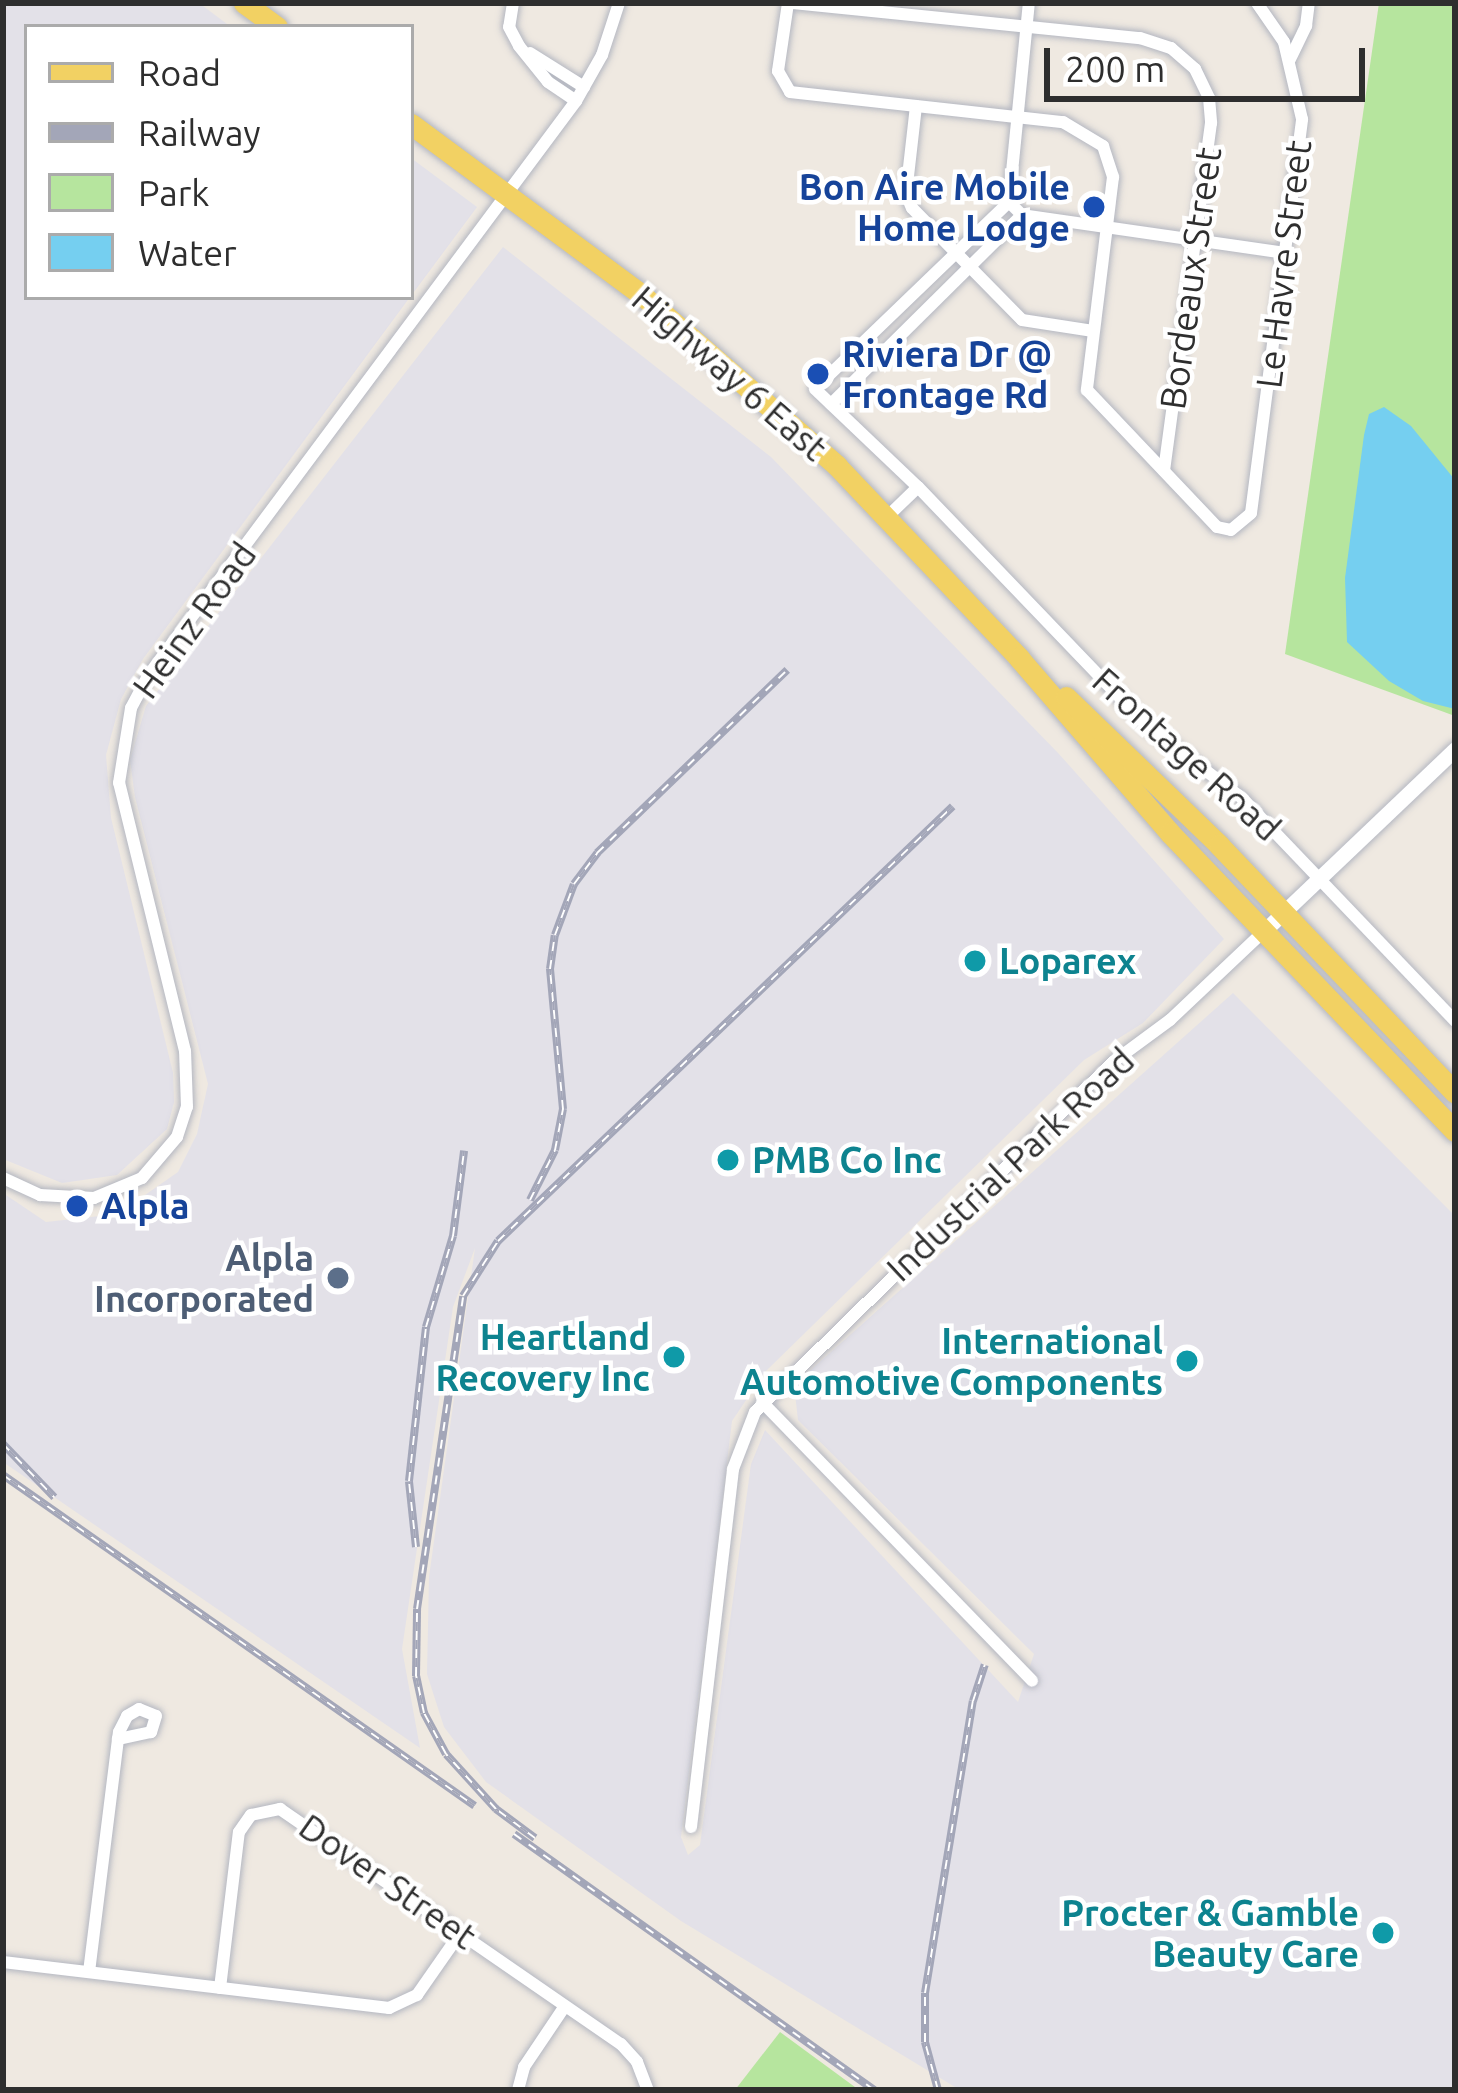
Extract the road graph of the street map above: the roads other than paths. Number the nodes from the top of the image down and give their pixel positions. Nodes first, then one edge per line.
1 (244, 3) edge
2 (513, 3) edge
3 (619, 3) edge
4 (791, 3) edge
5 (1030, 3) edge
6 (1257, 3) edge
7 (1309, 3) edge
8 (273, 24) edge
9 (1027, 26) junction
10 (518, 46) junction
11 (1290, 59) junction
12 (584, 87) junction
13 (576, 101) junction
14 (916, 106) junction
15 (1016, 117) junction
16 (414, 126) edge
17 (510, 196) junction
18 (1009, 202) junction
19 (1022, 215) junction
20 (1107, 228) junction
21 (1195, 240) junction
22 (956, 253) junction
23 (1286, 253) junction
24 (969, 267) junction
25 (1093, 331) junction
26 (831, 404) junction
27 (1164, 471) junction
28 (918, 487) junction
29 (887, 517) junction
30 (1019, 658) junction
31 (1455, 749) edge
32 (1320, 879) junction
33 (1282, 913) junction
34 (1264, 931) junction
35 (1455, 1022) edge
36 (1455, 1093) edge
37 (1455, 1131) edge
38 (3, 1178) edge
39 (762, 1402) junction
40 (1032, 1681) dead end
41 (118, 1739) dead end
42 (691, 1827) dead end
43 (461, 1932) junction
44 (3, 1962) edge
45 (89, 1972) junction
46 (220, 1988) junction
47 (566, 2006) junction
48 (518, 2090) edge
49 (648, 2090) edge

1 - 8 main road
2 - 10 street
3 - 12 street, Heinz Road
4 - 9 street, Bordeaux Street
4 - 14 street
5 - 9 street
6 - 11 street, Le Havre Street
7 - 11 street
9 - 15 street
9 - 21 street, Bordeaux Street
10 - 12 street
10 - 13 street
11 - 23 street, Le Havre Street
12 - 13 street, Heinz Road
13 - 17 street, Heinz Road
14 - 15 street
14 - 22 street
15 - 18 street
15 - 20 street
16 - 17 main road, Highway 6 East
17 - 29 main road, Highway 6 East
17 - 38 street, Heinz Road
18 - 19 street
18 - 22 street
19 - 20 street
19 - 24 street
20 - 21 street
20 - 25 street
21 - 23 street
21 - 27 street, Bordeaux Street
22 - 24 street
22 - 26 street, Frontage Road
23 - 27 street, Le Havre Street
24 - 25 street
24 - 26 street
25 - 27 street
26 - 28 street, Frontage Road
28 - 29 street
28 - 32 street, Frontage Road
29 - 30 main road, Highway 6 East
30 - 33 main road, Highway 6 East
30 - 34 main road, Highway 6 East
31 - 32 street
32 - 33 street
32 - 35 street, Frontage Road
33 - 34 street
33 - 36 main road, Highway 6 East
34 - 37 main road, Highway 6 East
34 - 39 street, Industrial Park Road
39 - 40 street
39 - 42 street, Industrial Park Road
41 - 45 street
43 - 46 street
43 - 46 street, Dover Street
43 - 47 street, Dover Street
44 - 45 street
45 - 46 street
47 - 48 street
47 - 49 street, Dover Street

